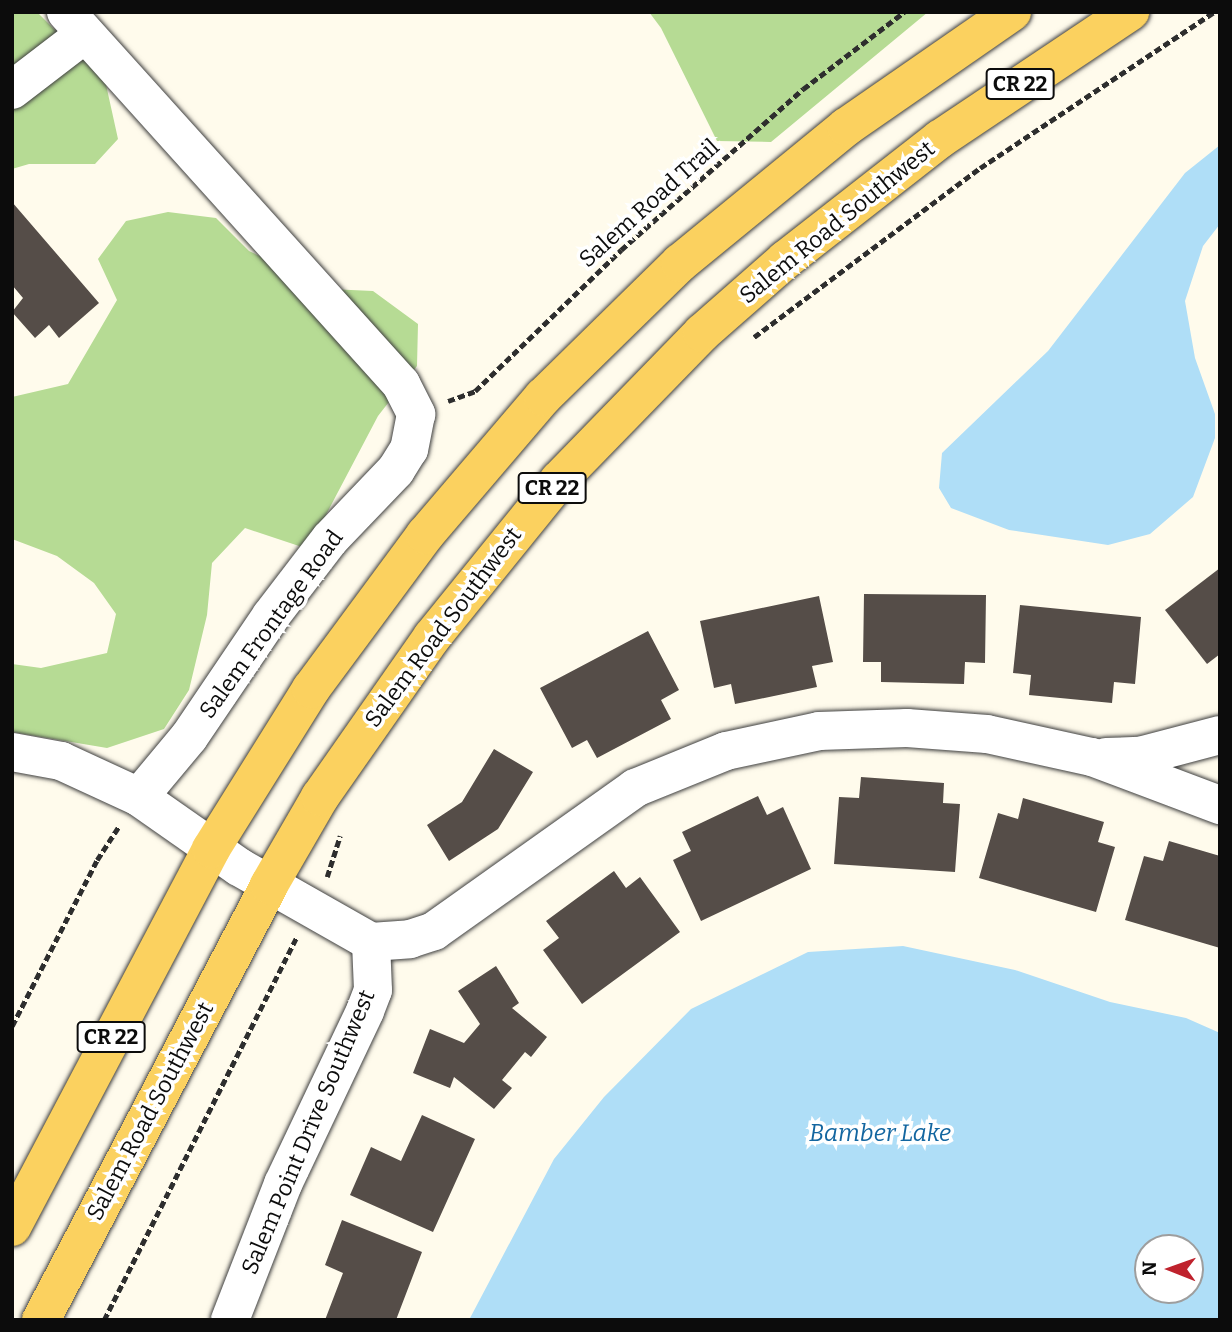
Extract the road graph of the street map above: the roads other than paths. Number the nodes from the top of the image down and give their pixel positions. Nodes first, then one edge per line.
1 (1012, 12) edge
2 (1130, 12) edge
3 (76, 23) edge
4 (12, 90) edge
5 (1220, 735) edge
6 (12, 752) edge
7 (1092, 757) junction
8 (139, 797) junction
9 (1220, 805) edge
10 (240, 867) junction
11 (371, 942) junction
12 (12, 1227) edge
13 (41, 1320) edge
14 (230, 1320) edge

1 - 10 main road, Salem Road Southwest / CR 22
2 - 10 main road, Salem Road Southwest / CR 22
3 - 4 street
3 - 8 street, Salem Frontage Road
5 - 7 street
6 - 8 street
7 - 9 street
7 - 11 street
8 - 10 street
10 - 11 street
10 - 12 main road, Salem Road Southwest / CR 22
10 - 13 main road, Salem Road Southwest / CR 22
11 - 14 street, Salem Point Drive Southwest

